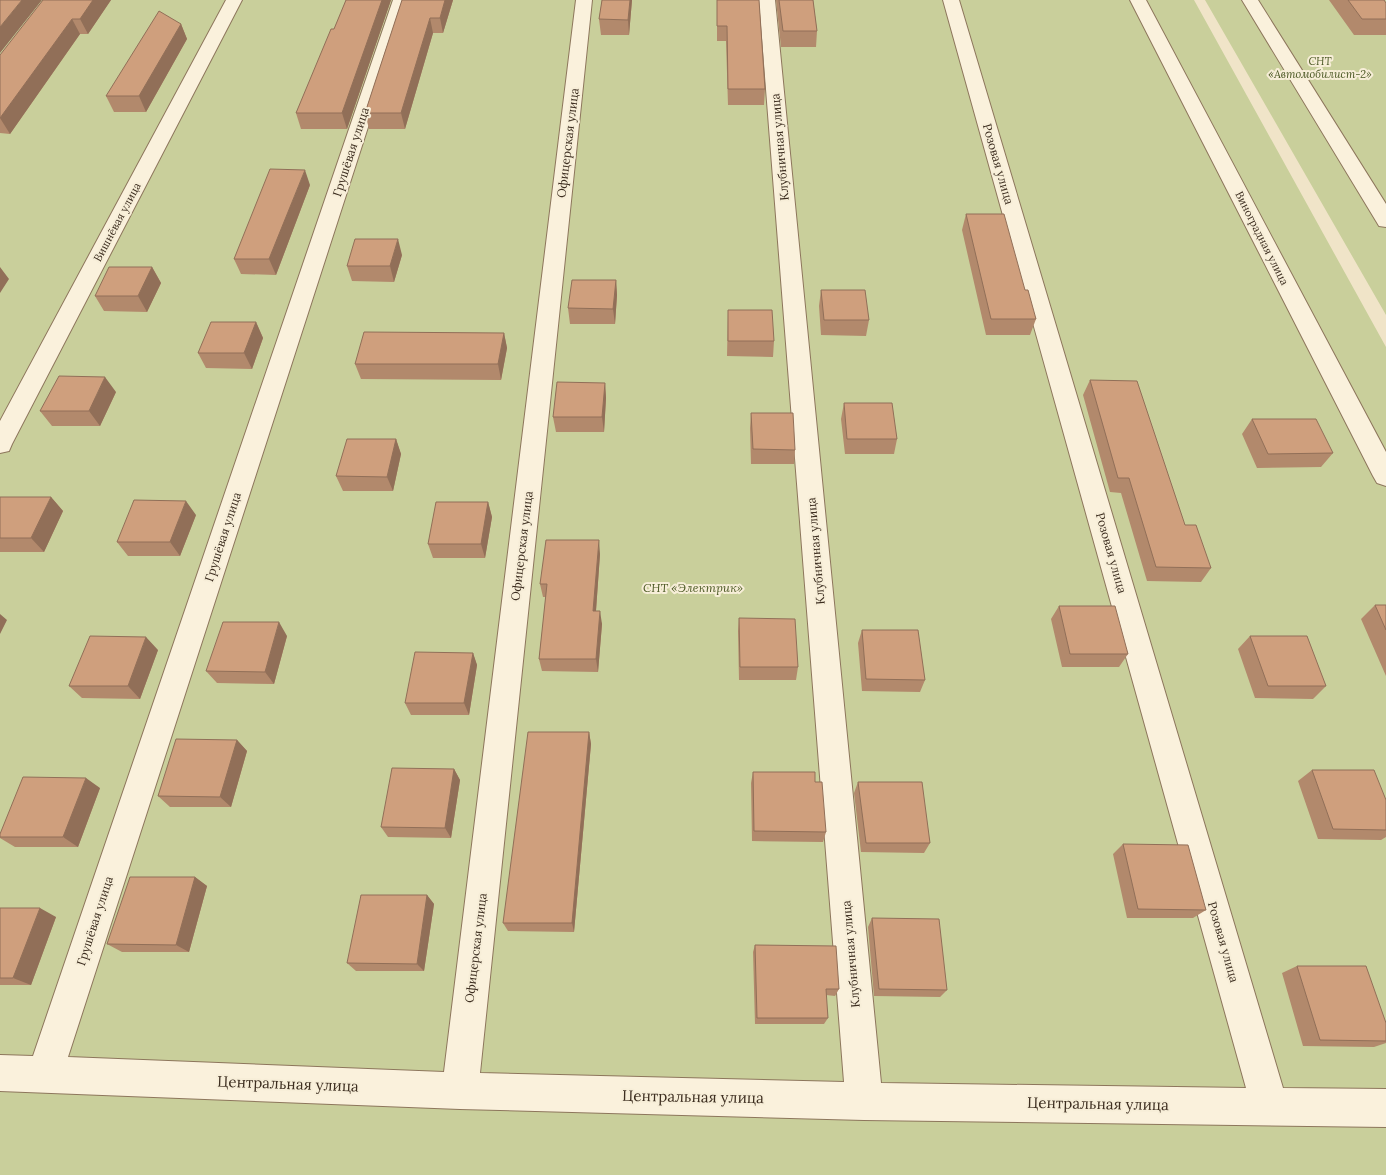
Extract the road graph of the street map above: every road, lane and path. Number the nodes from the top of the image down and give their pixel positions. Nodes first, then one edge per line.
1 (234, 0) edge
2 (401, 0) edge
3 (584, 0) edge
4 (767, 0) edge
5 (951, 0) edge
6 (1138, 0) edge
7 (1250, 0) edge
8 (1386, 221) edge
9 (0, 444) edge
10 (1386, 476) edge
11 (0, 1073) edge
12 (45, 1073) junction
13 (460, 1091) junction
14 (864, 1101) junction
15 (1270, 1106) junction
16 (1386, 1108) edge

1 - 9 street, Вишнёвая улица
2 - 12 street, Грушёвая улица
3 - 13 street, Офицерская улица
4 - 14 street, Клубничная улица
5 - 15 street, Розовая улица
6 - 10 street, Виноградная улица
7 - 8 street
11 - 12 street, Центральная улица
12 - 13 street, Центральная улица
13 - 14 street, Центральная улица
14 - 15 street, Центральная улица
15 - 16 street, Центральная улица

